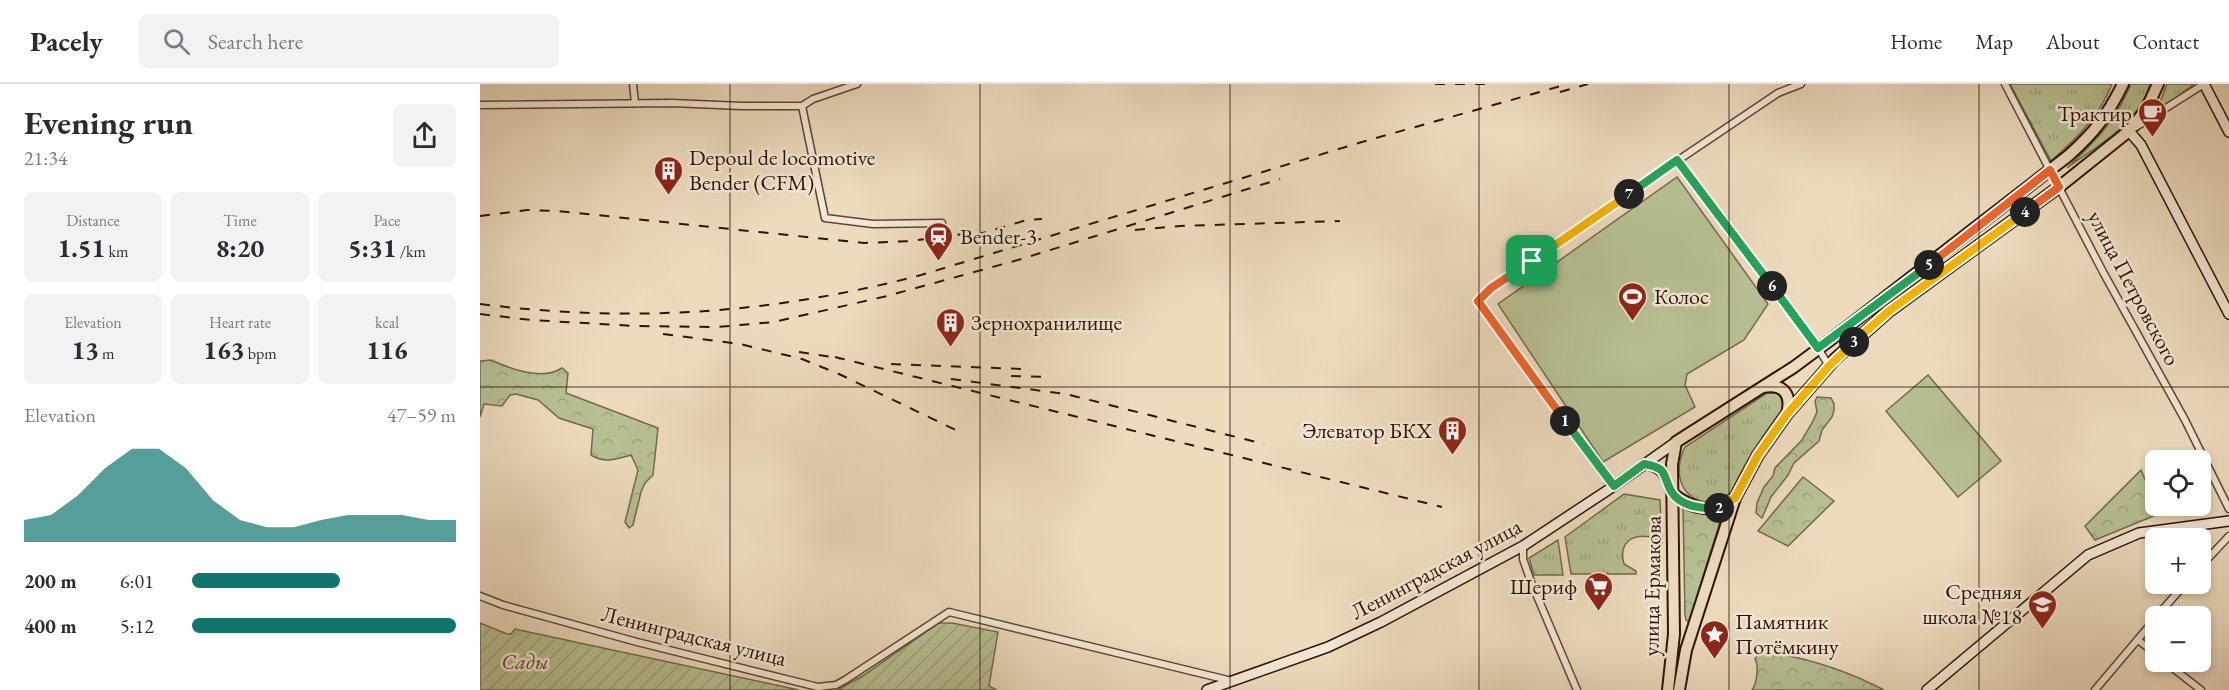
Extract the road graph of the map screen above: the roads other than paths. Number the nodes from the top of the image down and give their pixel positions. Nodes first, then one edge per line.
1 (633, 84) edge
2 (857, 84) edge
3 (1801, 84) edge
4 (2005, 84) edge
5 (2123, 84) edge
6 (2158, 84) edge
7 (2204, 84) edge
8 (636, 103) junction
9 (480, 105) edge
10 (802, 106) junction
11 (2130, 131) junction
12 (2229, 132) edge
13 (1677, 160) junction
14 (2050, 170) junction
15 (2059, 187) junction
16 (942, 223) dead end
17 (2229, 314) edge
18 (1818, 348) junction
19 (1829, 366) junction
20 (1757, 388) junction
21 (1787, 414) junction
22 (1676, 442) junction
23 (1644, 464) junction
24 (1614, 486) junction
25 (1672, 493) junction
26 (1735, 498) junction
27 (2229, 509) edge
28 (2229, 521) edge
29 (2229, 536) edge
30 (1523, 546) junction
31 (2211, 555) edge
32 (2176, 594) edge
33 (480, 596) edge
34 (2166, 606) edge
35 (2145, 630) edge
36 (2138, 639) junction
37 (2145, 645) edge
38 (2175, 672) edge
39 (1232, 681) junction
40 (2192, 688) edge
41 (1207, 690) edge
42 (1577, 690) edge
43 (1668, 690) edge
44 (1679, 690) edge
45 (1927, 690) edge
46 (2095, 690) edge
47 (2201, 690) edge

1 - 8 street
2 - 10 street
3 - 13 street
4 - 14 street, улица Петровского
5 - 14 main road
6 - 11 main road, улица Ермакова
7 - 11 street
7 - 12 street
8 - 9 street
8 - 10 street
10 - 16 street
11 - 15 main road, улица Ермакова
11 - 17 street
13 - 18 street
13 - 24 street
14 - 15 street, улица Петровского
14 - 18 main road
15 - 19 main road, улица Ермакова
15 - 27 street, улица Петровского
18 - 19 street
18 - 20 main road
19 - 21 main road, улица Ермакова
20 - 21 main road
20 - 22 main road
21 - 26 main road, улица Ермакова
22 - 23 street, Ленинградская улица
22 - 25 main road, улица Ермакова
23 - 24 street, Ленинградская улица
23 - 25 street
24 - 30 street, Ленинградская улица
25 - 26 main road
25 - 43 main road, улица Ермакова
26 - 44 main road, улица Ермакова
28 - 45 street
29 - 31 street
30 - 39 street, Ленинградская улица
30 - 42 street
32 - 34 street
33 - 39 street, Ленинградская улица
35 - 36 street
36 - 37 street
36 - 46 street
38 - 40 street
39 - 41 street, Ленинградская улица
40 - 47 street

